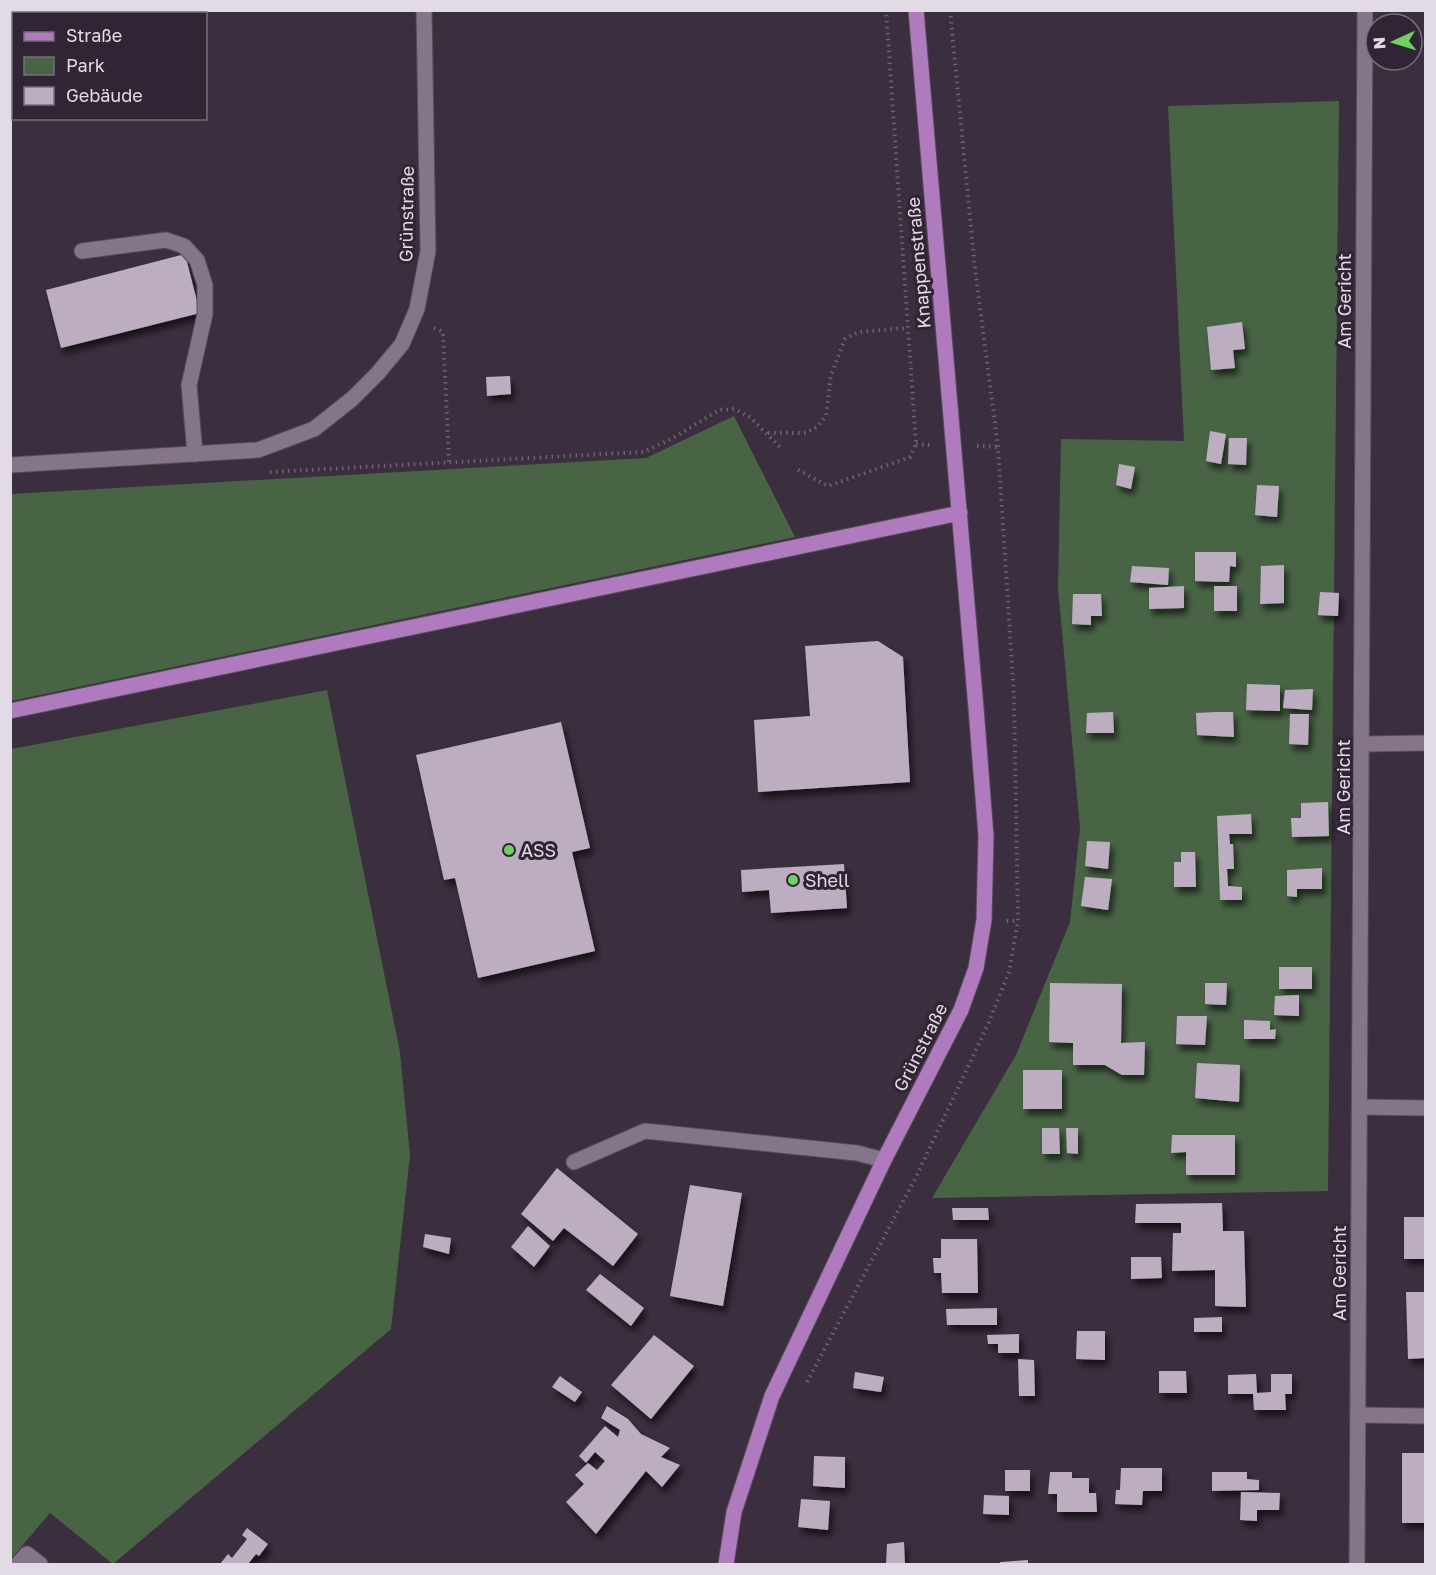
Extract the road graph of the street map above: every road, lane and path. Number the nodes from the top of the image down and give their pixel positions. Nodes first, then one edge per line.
1 (424, 10) edge
2 (886, 10) edge
3 (916, 10) edge
4 (951, 10) edge
5 (1365, 10) edge
6 (82, 251) dead end
7 (412, 319) junction
8 (907, 328) junction
9 (767, 433) junction
10 (258, 450) junction
11 (783, 450) dead end
12 (195, 454) junction
13 (449, 463) junction
14 (10, 465) edge
15 (798, 470) dead end
16 (960, 513) junction
17 (10, 711) edge
18 (1425, 743) edge
19 (1363, 744) junction
20 (984, 920) junction
21 (1018, 921) junction
22 (1360, 1107) junction
23 (1425, 1108) edge
24 (884, 1160) junction
25 (574, 1162) dead end
26 (802, 1392) dead end
27 (1358, 1415) junction
28 (1425, 1416) edge
29 (18, 1564) edge
30 (40, 1564) edge
31 (726, 1564) edge
32 (1357, 1564) edge

1 - 7 street, Grünstraße
2 - 8 path
3 - 16 main road, Knappenstraße
4 - 21 path
5 - 19 street, Am Gericht
6 - 12 street
7 - 10 street, Grünstraße
7 - 13 path
8 - 9 path
8 - 15 path
9 - 11 path
9 - 13 path
10 - 12 street, Grünstraße
10 - 13 path
12 - 14 street, Grünstraße
16 - 17 main road
16 - 20 main road, Grünstraße
18 - 19 street
19 - 22 street, Am Gericht
20 - 21 path
20 - 24 main road, Grünstraße
21 - 26 path
22 - 23 street
22 - 27 street, Am Gericht
24 - 25 street
24 - 31 main road, Grünstraße
27 - 28 street
27 - 32 street, Am Gericht
29 - 30 street

